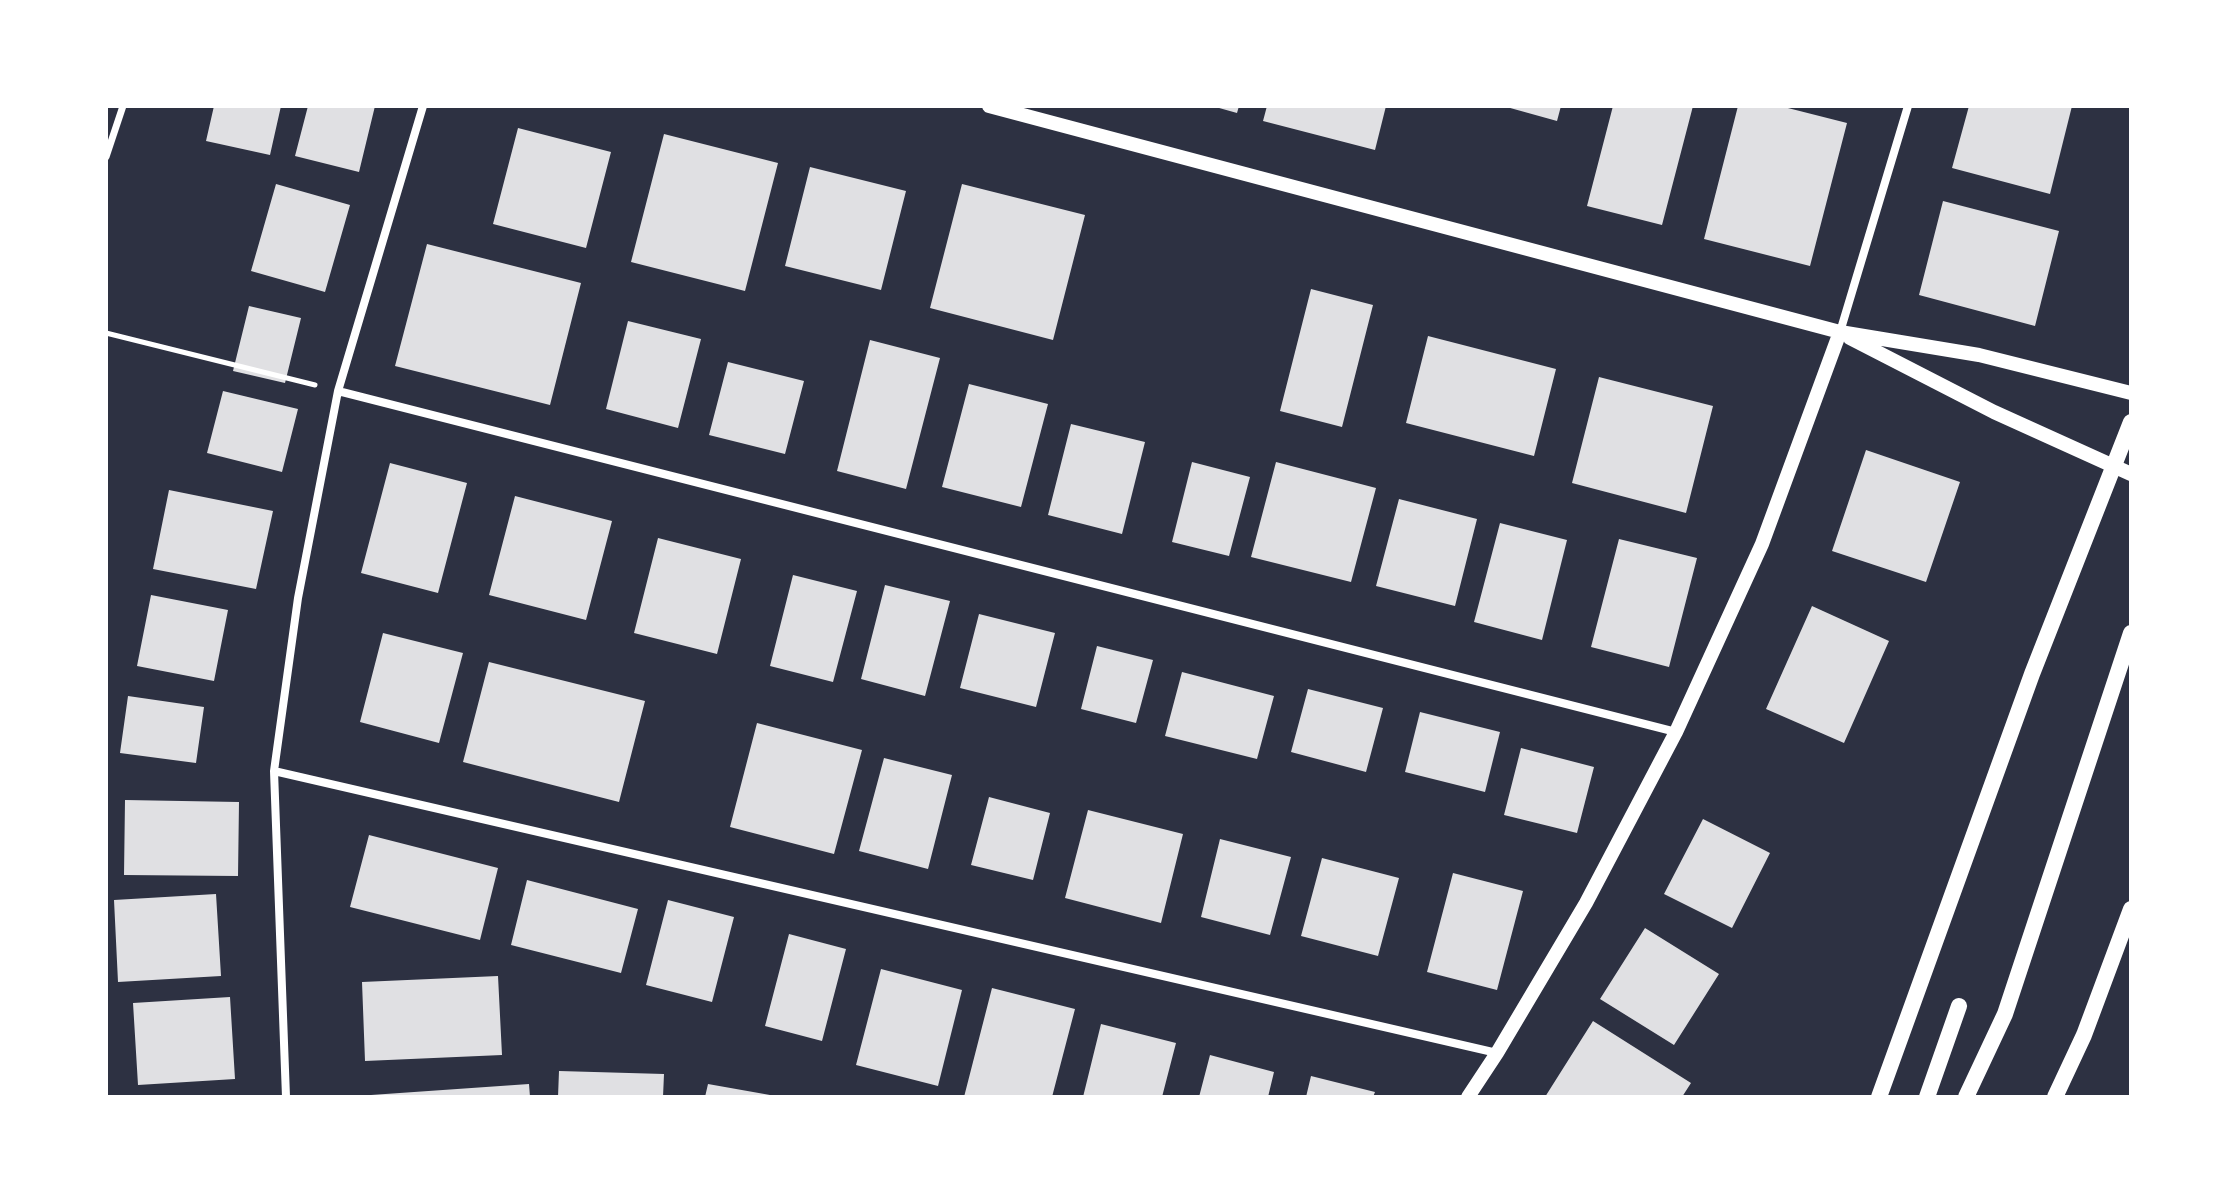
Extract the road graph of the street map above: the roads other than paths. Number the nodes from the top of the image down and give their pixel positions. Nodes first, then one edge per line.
1 (123, 106) edge
2 (423, 106) edge
3 (989, 106) edge
4 (1908, 106) edge
5 (106, 157) edge
6 (1840, 332) junction
7 (338, 391) junction
8 (2131, 393) edge
9 (2131, 422) edge
10 (2114, 467) junction
11 (2131, 474) edge
12 (2131, 633) edge
13 (1676, 732) junction
14 (274, 771) junction
15 (2131, 909) edge
16 (1959, 1006) dead end
17 (1497, 1053) junction
18 (286, 1097) edge
19 (1468, 1097) edge
20 (1879, 1097) edge
21 (1927, 1097) edge
22 (1966, 1097) edge
23 (2055, 1097) edge

1 - 5 street
2 - 7 street
3 - 6 street
4 - 6 street
6 - 8 street
6 - 10 street
6 - 13 street
7 - 13 street
7 - 14 street
9 - 10 main road
10 - 11 street
10 - 20 main road
12 - 22 main road
13 - 17 street
14 - 17 street
14 - 18 street
15 - 23 main road
16 - 21 main road
17 - 19 street

